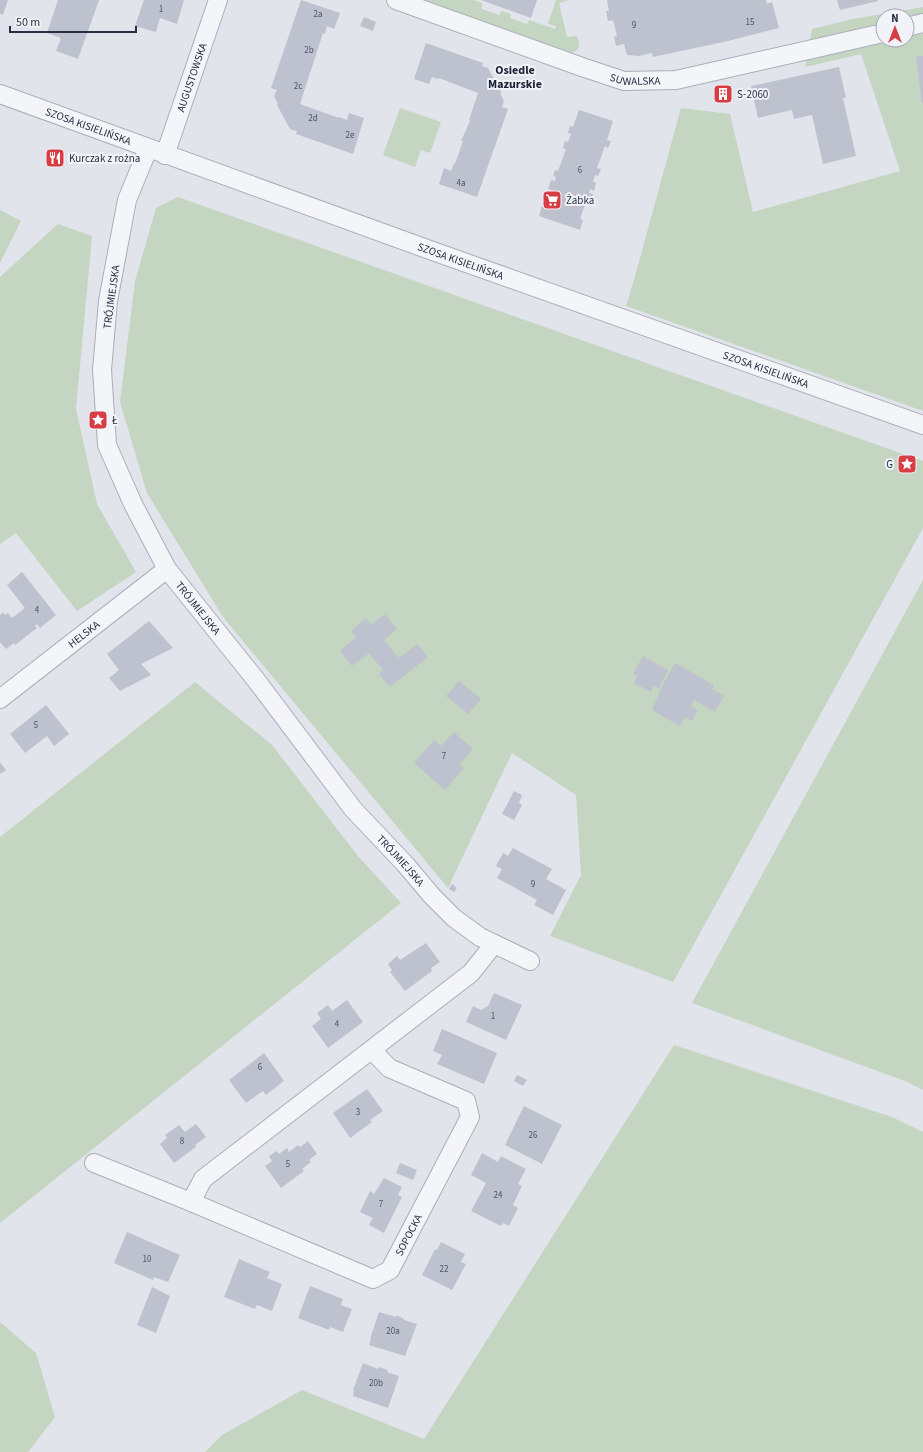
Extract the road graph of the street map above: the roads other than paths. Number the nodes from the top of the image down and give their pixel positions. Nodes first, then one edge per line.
1 (218, 0) edge
2 (396, 0) edge
3 (875, 34) edge
4 (0, 94) edge
5 (148, 149) junction
6 (165, 154) junction
7 (923, 425) edge
8 (167, 569) junction
9 (0, 699) edge
10 (494, 944) junction
11 (530, 961) dead end
12 (372, 1050) junction
13 (94, 1163) dead end
14 (191, 1202) junction

1 - 6 street, AUGUSTOWSKA
2 - 3 street, SUWALSKA
4 - 5 street, SZOSA KISIELIŃSKA
5 - 6 street, SZOSA KISIELIŃSKA
5 - 8 street, TRÓJMIEJSKA
6 - 7 street, SZOSA KISIELIŃSKA
8 - 9 street, HELSKA
8 - 10 street, TRÓJMIEJSKA
10 - 11 street, TRÓJMIEJSKA
10 - 12 street
12 - 14 street
12 - 14 street, SOPOCKA
13 - 14 street, SOPOCKA

